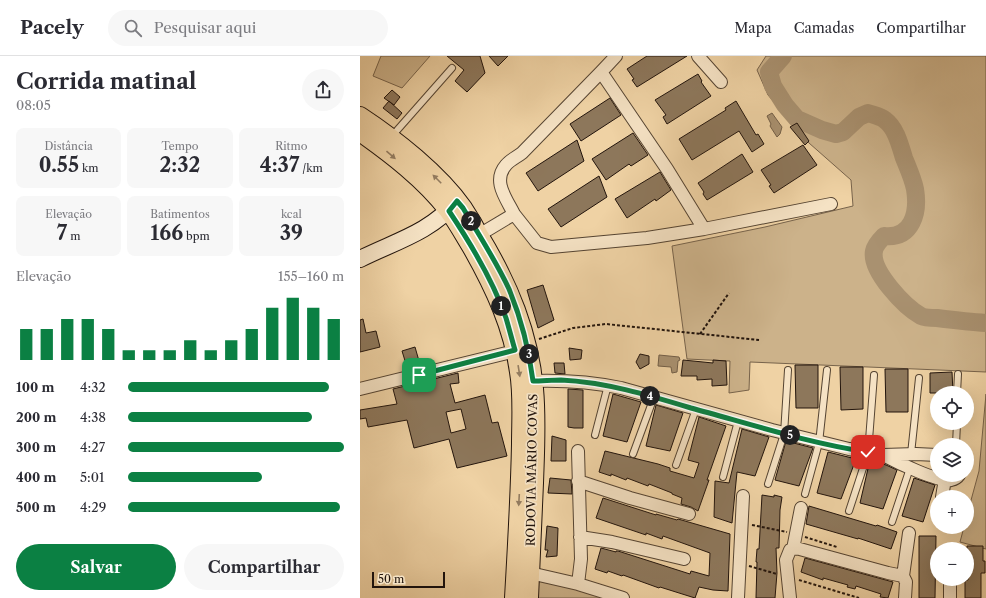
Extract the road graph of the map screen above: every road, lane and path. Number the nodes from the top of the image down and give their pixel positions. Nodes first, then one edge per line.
1 (616, 56) edge
2 (698, 56) edge
3 (452, 68) dead end
4 (601, 72) junction
5 (720, 82) dead end
6 (360, 116) edge
7 (360, 132) edge
8 (390, 138) junction
9 (831, 204) dead end
10 (453, 206) junction
11 (514, 214) junction
12 (704, 229) junction
13 (479, 235) junction
14 (360, 259) edge
15 (729, 293) dead end
16 (700, 334) junction
17 (759, 340) dead end
18 (521, 347) junction
19 (788, 370) dead end
20 (827, 370) dead end
21 (958, 374) dead end
22 (874, 375) dead end
23 (919, 378) dead end
24 (533, 381) junction
25 (608, 386) junction
26 (958, 386) edge
27 (360, 389) edge
28 (654, 397) junction
29 (696, 409) junction
30 (738, 421) junction
31 (784, 434) junction
32 (595, 435) dead end
33 (819, 442) junction
34 (578, 451) dead end
35 (868, 452) junction
36 (633, 454) dead end
37 (911, 454) junction
38 (883, 455) junction
39 (930, 455) edge
40 (676, 465) dead end
41 (910, 468) junction
42 (930, 474) edge
43 (723, 477) dead end
44 (578, 481) junction
45 (768, 484) dead end
46 (805, 494) dead end
47 (743, 496) dead end
48 (800, 508) dead end
49 (849, 511) dead end
50 (689, 514) dead end
51 (892, 522) dead end
52 (909, 533) dead end
53 (580, 537) junction
54 (793, 549) junction
55 (684, 559) dead end
56 (530, 574) junction
57 (903, 576) junction
58 (578, 584) junction
59 (950, 586) edge
60 (794, 597) edge
61 (514, 598) edge
62 (529, 598) edge
63 (623, 598) edge
64 (738, 598) edge
65 (905, 598) edge
66 (950, 598) edge

1 - 4 street
2 - 5 street
3 - 8 lane
4 - 11 street
4 - 12 street
6 - 8 main road, RODOVIA MÁRIO COVAS
7 -> 10 main road, RODOVIA MÁRIO COVAS
10 -> 8 main road, RODOVIA MÁRIO COVAS
9 - 12 street
10 - 13 main road, RODOVIA MÁRIO COVAS
10 - 14 main road
10 - 18 main road, RODOVIA MÁRIO COVAS
11 - 12 street
11 - 13 street
13 - 18 main road, RODOVIA MÁRIO COVAS
15 - 16 path
16 - 17 path
16 - 18 path
18 - 24 main road, RODOVIA MÁRIO COVAS
18 - 27 street
18 -> 61 main road, RODOVIA MÁRIO COVAS
19 - 31 lane
20 - 33 lane
21 - 26 lane
22 - 35 lane
23 - 37 lane
24 - 25 street
24 - 56 main road, RODOVIA MÁRIO COVAS
25 - 28 street
25 - 32 lane
28 - 29 street
28 - 36 lane
29 - 30 street
29 - 40 lane
30 - 31 street
30 - 43 lane
31 - 33 street
31 - 45 lane
33 - 35 street
33 - 46 lane
34 - 44 street
35 - 38 street
35 - 49 lane
37 - 38 street
37 - 39 street
38 - 41 street
41 - 42 street
41 - 51 lane
44 - 50 street
44 - 53 street
47 - 64 street
48 - 54 street
52 - 57 street
53 - 55 street
53 - 58 street
54 - 57 street
54 - 60 street
56 - 58 street
56 - 62 main road, RODOVIA MÁRIO COVAS
57 - 65 street
58 - 63 street
59 - 66 street

